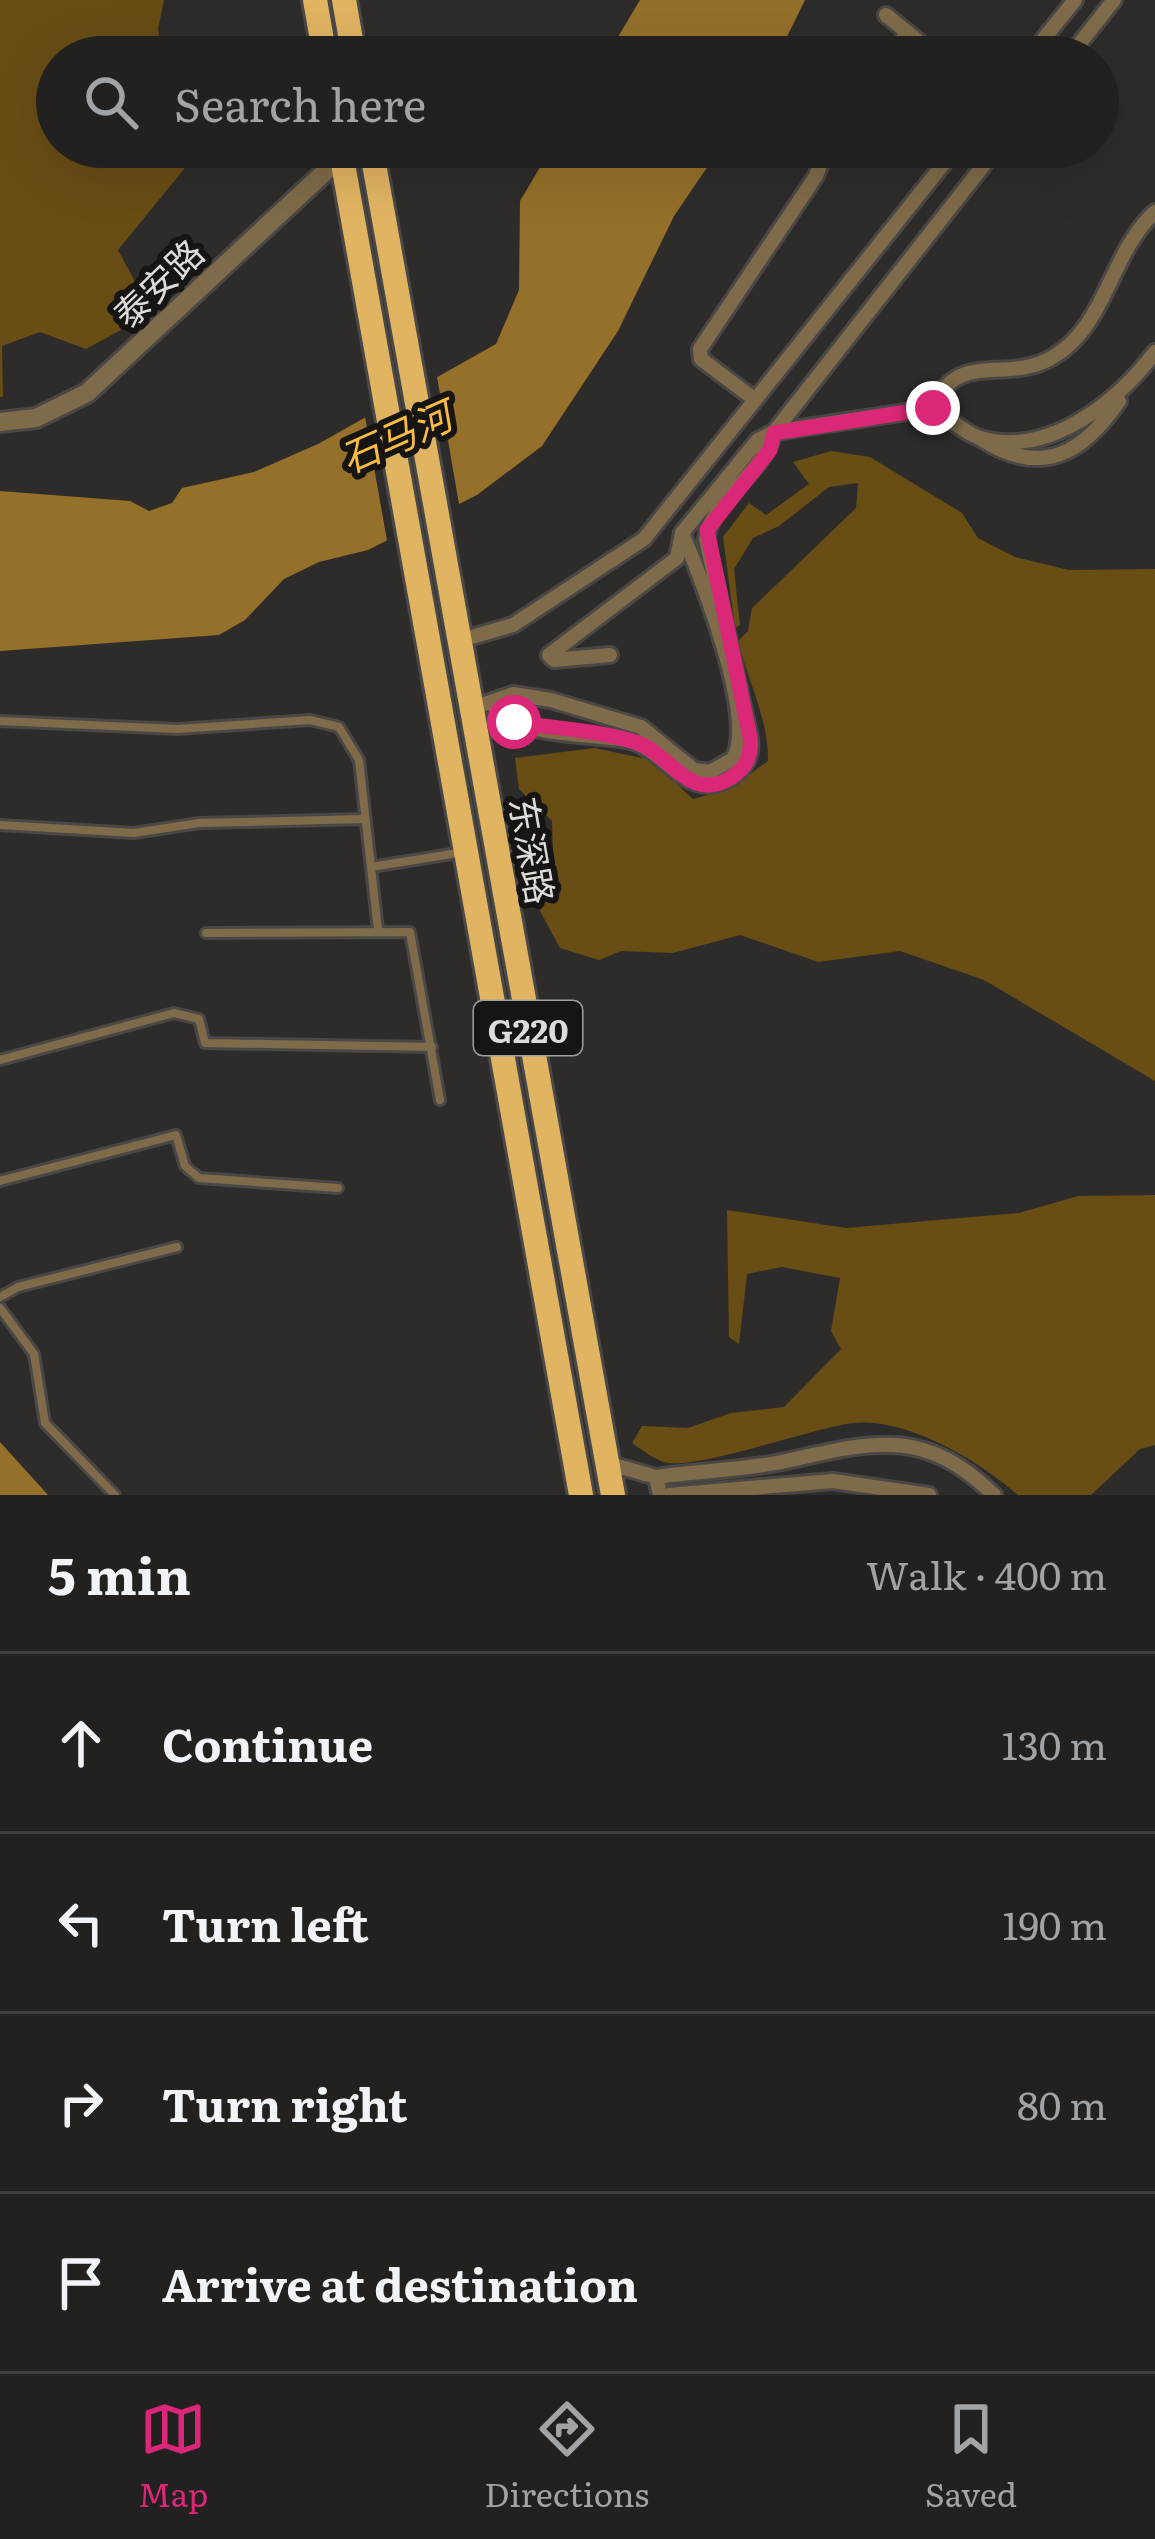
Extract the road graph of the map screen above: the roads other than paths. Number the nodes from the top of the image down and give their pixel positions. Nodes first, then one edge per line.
1 (315, 0) edge
2 (344, 0) edge
3 (1075, 0) edge
4 (1114, 0) edge
5 (886, 15) dead end
6 (907, 33) junction
7 (321, 36) edge
8 (350, 36) edge
9 (905, 36) edge
10 (911, 36) edge
11 (1046, 36) edge
12 (1086, 36) edge
13 (323, 168) edge
14 (344, 168) edge
15 (375, 168) edge
16 (819, 168) edge
17 (940, 168) edge
18 (982, 168) edge
19 (1155, 212) edge
20 (1155, 352) edge
21 (1128, 388) junction
22 (754, 399) junction
23 (933, 408) junction
24 (0, 422) edge
25 (774, 433) junction
26 (979, 438) junction
27 (682, 533) junction
28 (460, 640) junction
29 (610, 655) dead end
30 (483, 706) junction
31 (0, 721) edge
32 (365, 819) junction
33 (0, 825) edge
34 (467, 852) junction
35 (370, 867) junction
36 (378, 930) junction
37 (206, 933) dead end
38 (432, 1047) junction
39 (0, 1060) edge
40 (440, 1100) dead end
41 (0, 1181) edge
42 (338, 1188) dead end
43 (177, 1247) dead end
44 (0, 1297) edge
45 (0, 1308) edge
46 (786, 1461) junction
47 (607, 1463) junction
48 (656, 1477) junction
49 (786, 1482) junction
50 (115, 1495) edge
51 (581, 1495) edge
52 (613, 1495) edge
53 (660, 1495) edge
54 (669, 1495) edge
55 (929, 1495) edge
56 (994, 1495) edge

1 - 7 highway
2 - 8 highway
3 - 11 street
4 - 12 street
5 - 6 street
6 - 9 street
6 - 10 street
13 - 24 street, 泰安路
14 - 34 highway, 东深路 / G220
15 - 28 highway, 东深路 / G220
16 - 22 street
17 - 22 street
18 - 25 street
19 - 23 street
20 - 21 street
21 - 26 street
21 - 26 street
22 - 28 street
23 - 25 street
23 - 26 street
25 - 27 street
25 - 30 street
27 - 29 street
27 - 30 street
28 - 30 highway, 东深路 / G220
30 - 47 highway, 东深路 / G220
31 - 32 lane
32 - 33 lane
32 - 35 lane
34 - 35 lane
34 - 51 highway, 东深路 / G220
35 - 36 lane
36 - 37 lane
36 - 38 lane
38 - 39 lane
38 - 40 lane
41 - 42 lane
43 - 44 lane
45 - 50 lane
46 - 48 street
46 - 49 street
46 - 56 street
47 - 48 street
47 - 52 highway, 东深路 / G220
48 - 53 street
49 - 54 street
49 - 55 street

